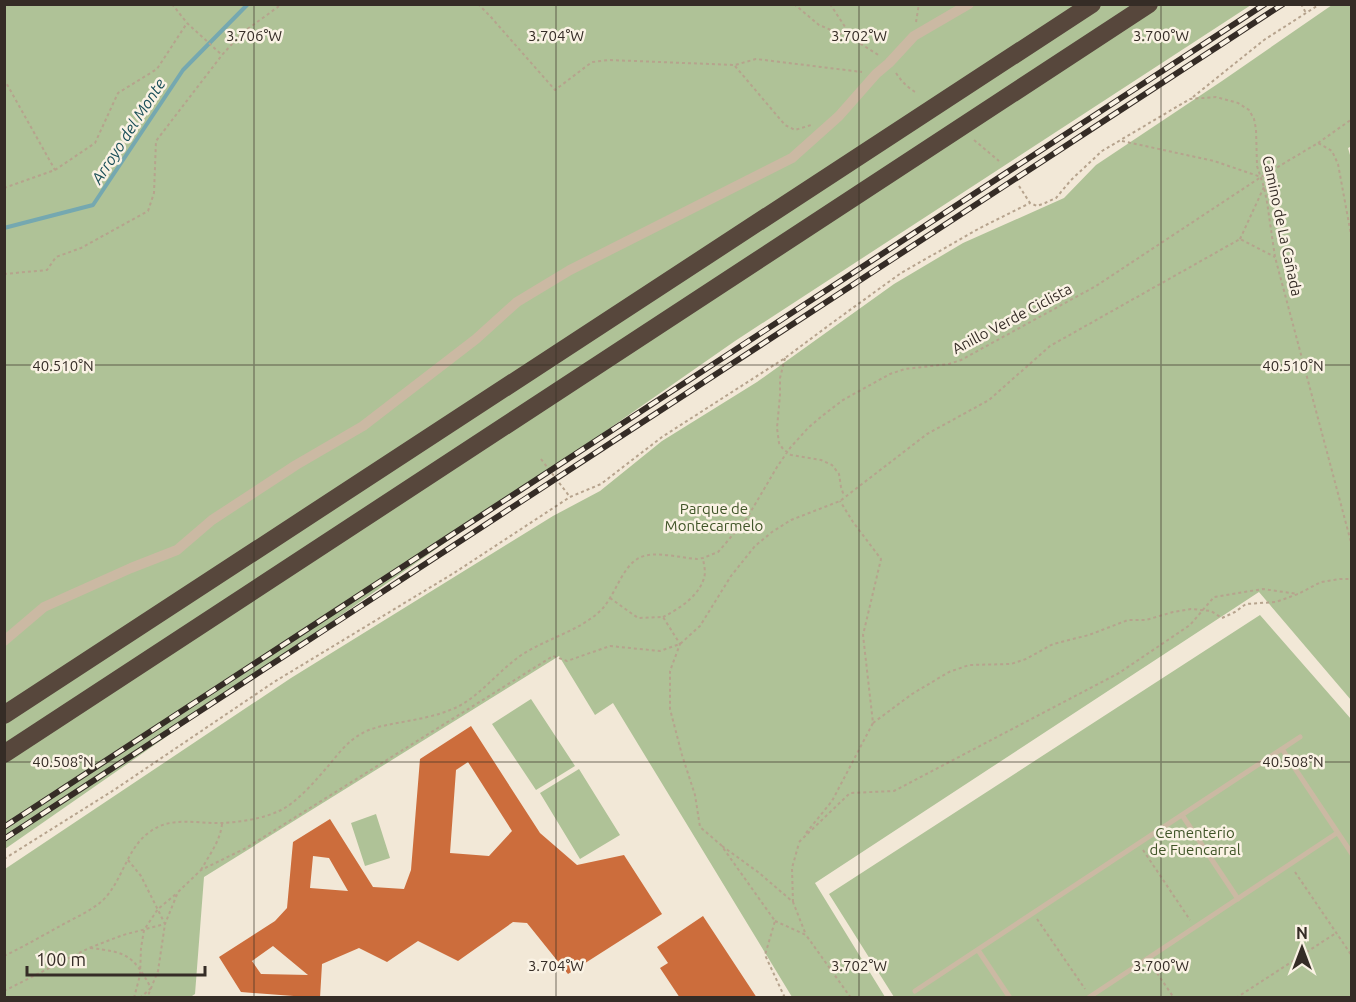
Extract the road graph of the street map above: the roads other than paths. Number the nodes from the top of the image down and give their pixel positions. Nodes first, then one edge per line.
1 (969, 4) edge
2 (1092, 4) edge
3 (1149, 4) edge
4 (4, 641) edge
5 (4, 716) edge
6 (1300, 737) dead end
7 (1282, 749) junction
8 (4, 754) edge
9 (1182, 815) junction
10 (1337, 833) junction
11 (1352, 854) edge
12 (1238, 899) junction
13 (978, 950) junction
14 (915, 991) dead end
15 (1097, 992) junction
16 (1089, 997) edge
17 (1010, 998) edge
18 (1101, 998) edge

1 - 4 street
2 - 5 highway
3 - 8 highway
6 - 7 lane
7 - 9 lane
7 - 10 lane
9 - 12 lane
9 - 13 lane
10 - 11 lane
10 - 12 lane
12 - 15 lane
13 - 14 lane
13 - 17 lane
15 - 16 lane
15 - 18 lane

